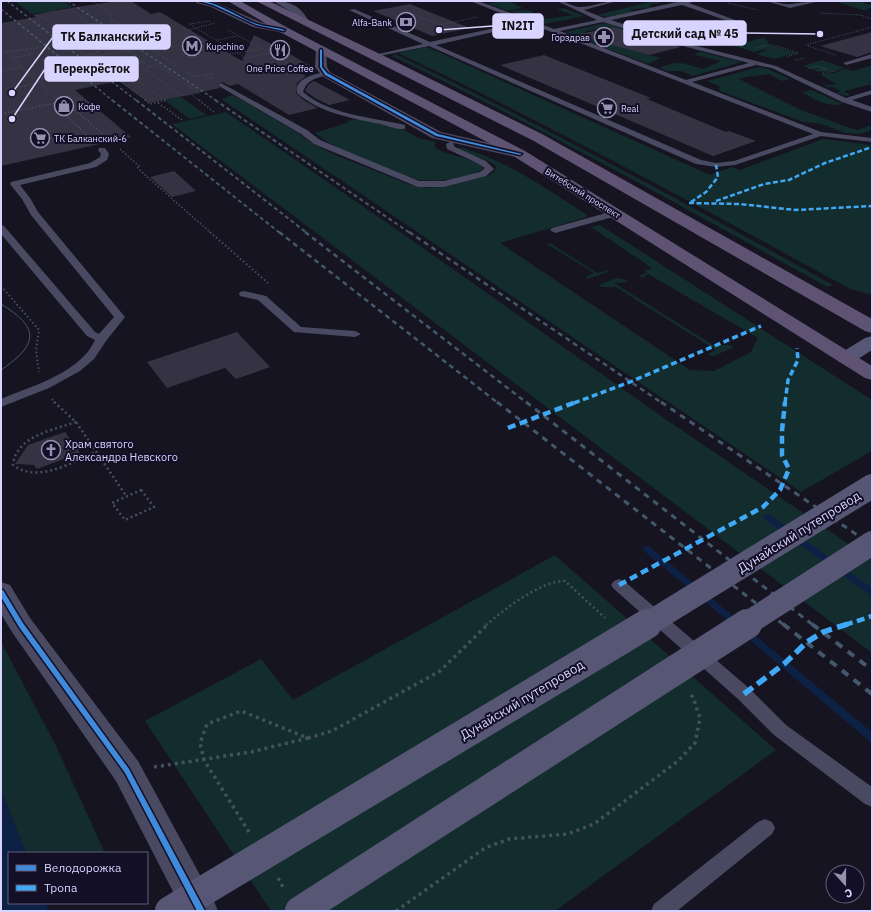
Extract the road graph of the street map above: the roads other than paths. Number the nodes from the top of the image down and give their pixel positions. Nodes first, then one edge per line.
1 (200, 1) edge
2 (233, 1) edge
3 (261, 1) edge
4 (278, 1) edge
5 (474, 1) edge
6 (560, 1) edge
7 (614, 1) edge
8 (692, 1) edge
9 (769, 1) edge
10 (817, 1) edge
11 (682, 3) junction
12 (662, 8) junction
13 (579, 9) junction
14 (352, 10) dead end
15 (675, 12) dead end
16 (303, 20) junction
17 (606, 20) junction
18 (529, 22) junction
19 (284, 30) junction
20 (554, 31) junction
21 (664, 38) junction
22 (430, 44) junction
23 (321, 50) junction
24 (376, 56) junction
25 (870, 57) edge
26 (757, 63) junction
27 (846, 63) dead end
28 (326, 74) junction
29 (685, 82) junction
30 (231, 83) dead end
31 (872, 92) edge
32 (845, 100) junction
33 (872, 110) edge
34 (402, 127) dead end
35 (820, 134) junction
36 (872, 140) edge
37 (450, 144) dead end
38 (102, 150) road end
39 (520, 154) junction
40 (617, 214) junction
41 (1, 228) edge
42 (555, 230) dead end
43 (244, 294) dead end
44 (872, 327) edge
45 (355, 334) dead end
46 (101, 339) junction
47 (872, 342) edge
48 (872, 352) edge
49 (846, 358) junction
50 (872, 374) edge
51 (1, 404) edge
52 (872, 486) edge
53 (872, 543) edge
54 (619, 585) dead end
55 (1, 592) edge
56 (872, 798) edge
57 (765, 828) dead end
58 (170, 911) edge
59 (201, 911) edge
60 (300, 911) edge
61 (661, 911) edge

1 - 19 street, Витебский проспект
2 - 19 main road, Витебский проспект
3 - 16 main road
4 - 16 street
5 - 18 lane
6 - 13 lane
7 - 13 lane
8 - 11 lane
9 - 10 lane
11 - 12 lane
11 - 21 lane
12 - 15 lane
12 - 17 lane
13 - 17 lane
14 - 22 lane
16 - 24 main road
17 - 20 lane
17 - 21 lane
18 - 20 lane
18 - 22 lane
19 - 23 main road, Витебский проспект
20 - 29 lane
21 - 26 lane
22 - 24 lane
22 - 35 lane
23 - 28 street
23 - 39 main road, Витебский проспект
24 - 44 main road
25 - 27 lane
26 - 29 lane
26 - 32 lane
28 - 34 lane
28 - 39 street
29 - 35 lane
30 - 37 lane
31 - 32 lane
32 - 33 lane
35 - 36 lane
38 - 46 lane
39 - 40 main road, Витебский проспект
40 - 42 lane
40 - 49 main road, Витебский проспект
41 - 46 lane
43 - 45 lane
46 - 51 lane
47 - 49 main road
48 - 49 main road
49 - 50 main road, Витебский проспект
52 - 58 main road, Дунайский путепровод, bridge
53 - 60 main road, bridge
54 - 56 lane
55 - 59 street
57 - 61 lane

